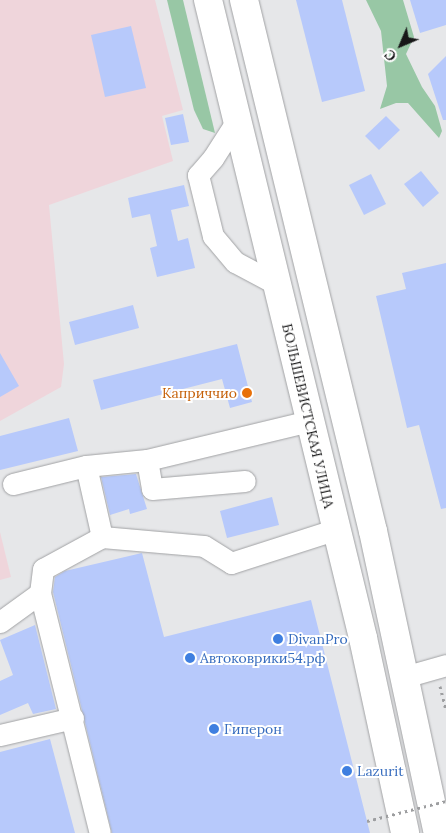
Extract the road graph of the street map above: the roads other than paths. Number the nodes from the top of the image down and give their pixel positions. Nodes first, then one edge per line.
1 (208, 0) edge
2 (244, 0) edge
3 (238, 119) junction
4 (278, 285) junction
5 (310, 421) junction
6 (147, 460) junction
7 (86, 466) junction
8 (245, 481) dead end
9 (13, 484) dead end
10 (334, 530) junction
11 (102, 537) junction
12 (40, 593) junction
13 (0, 622) edge
14 (441, 667) edge
15 (404, 677) junction
16 (73, 718) junction
17 (0, 735) edge
18 (100, 833) edge
19 (405, 833) edge
20 (438, 833) edge

1 - 3 highway, БОЛЬШЕВИСТСКАЯ УЛИЦА
2 - 15 highway
3 - 4 highway, БОЛЬШЕВИСТСКАЯ УЛИЦА
3 - 4 street
4 - 5 highway, БОЛЬШЕВИСТСКАЯ УЛИЦА
5 - 6 street
5 - 10 highway, БОЛЬШЕВИСТСКАЯ УЛИЦА
6 - 7 street
6 - 8 street
7 - 9 street
7 - 11 street
10 - 11 street
10 - 19 highway, БОЛЬШЕВИСТСКАЯ УЛИЦА
11 - 12 street
12 - 13 street
12 - 16 street
14 - 15 street
15 - 20 highway
16 - 17 street
16 - 18 street

